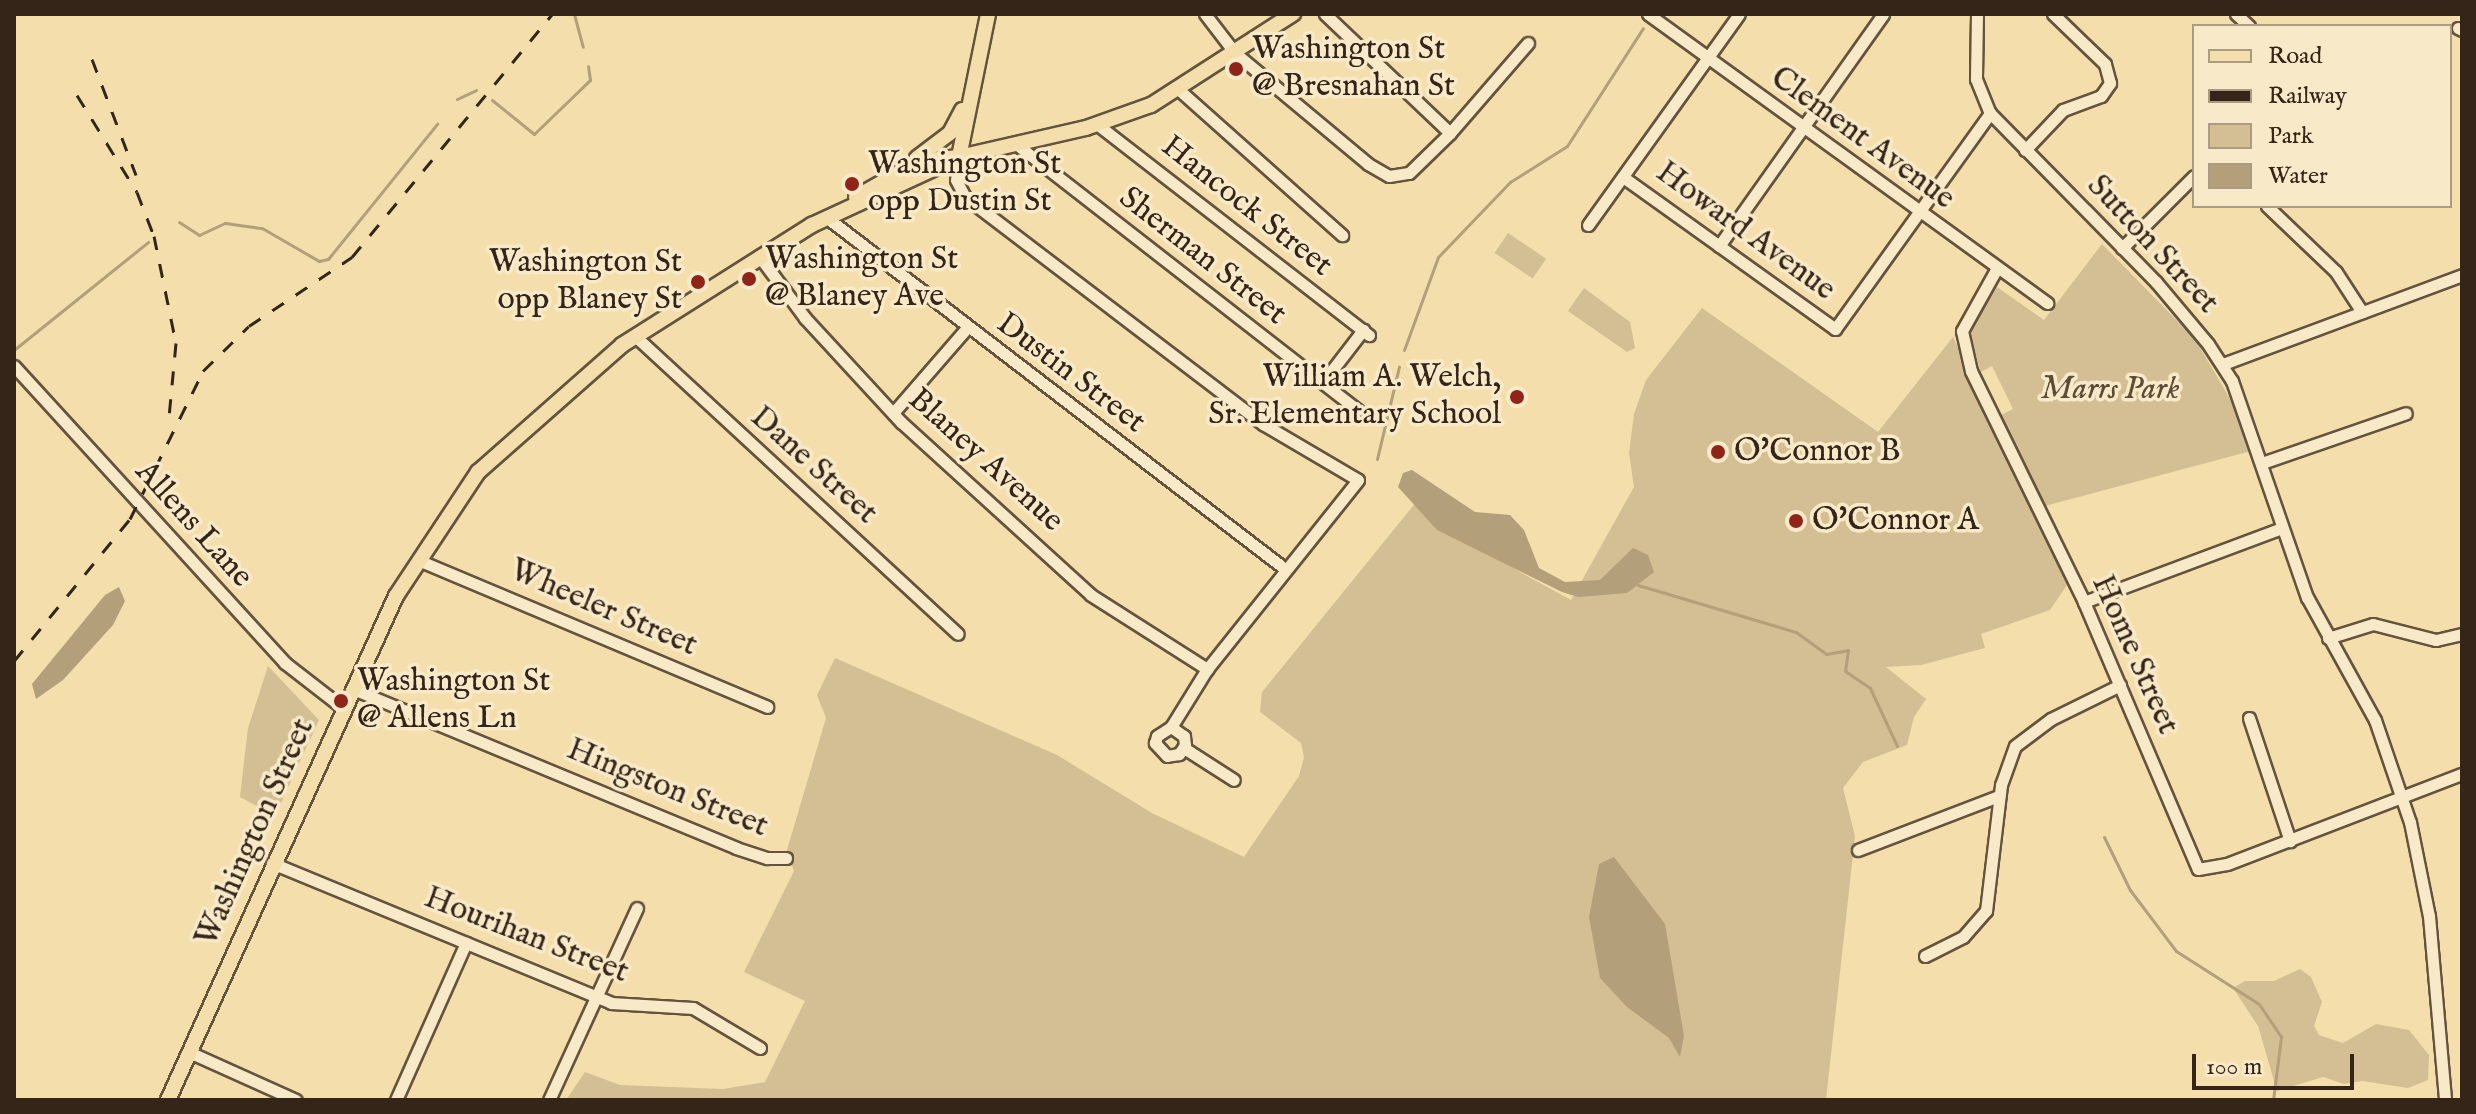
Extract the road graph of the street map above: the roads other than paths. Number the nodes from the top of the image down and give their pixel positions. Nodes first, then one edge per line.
1 (988, 14) edge
2 (1205, 14) edge
3 (1293, 14) edge
4 (1325, 14) edge
5 (1648, 14) edge
6 (1739, 14) edge
7 (1883, 14) edge
8 (1977, 14) edge
9 (2053, 14) edge
10 (1528, 43) dead end
11 (1235, 53) junction
12 (1707, 58) junction
13 (1178, 89) junction
14 (972, 92) junction
15 (1990, 113) junction
16 (1098, 125) junction
17 (1804, 129) junction
18 (1450, 133) junction
19 (1016, 144) junction
20 (2025, 150) junction
21 (959, 157) junction
22 (901, 168) junction
23 (1623, 177) junction
24 (2192, 178) edge
25 (2269, 208) edge
26 (1920, 213) junction
27 (826, 217) junction
28 (1588, 225) dead end
29 (1342, 235) dead end
30 (1719, 246) junction
31 (2122, 248) junction
32 (759, 256) junction
33 (1997, 268) junction
34 (2462, 275) edge
35 (2047, 303) dead end
36 (2362, 312) junction
37 (966, 329) junction
38 (635, 336) junction
39 (2223, 364) junction
40 (14, 366) edge
41 (1323, 382) junction
42 (1358, 410) dead end
43 (893, 413) junction
44 (2406, 413) dead end
45 (2262, 463) junction
46 (2282, 528) junction
47 (418, 560) junction
48 (1285, 569) junction
49 (2084, 602) junction
50 (958, 634) dead end
51 (2462, 634) edge
52 (2328, 638) junction
53 (1207, 669) junction
54 (2120, 685) junction
55 (353, 689) junction
56 (767, 707) dead end
57 (343, 708) junction
58 (2249, 718) dead end
59 (1171, 727) junction
60 (1184, 748) junction
61 (2462, 774) edge
62 (1234, 780) dead end
63 (1999, 796) junction
64 (2402, 796) junction
65 (2290, 841) junction
66 (1858, 850) dead end
67 (786, 858) dead end
68 (272, 863) junction
69 (637, 908) dead end
70 (466, 943) junction
71 (1925, 956) dead end
72 (596, 997) junction
73 (760, 1048) dead end
74 (189, 1052) junction
75 (168, 1100) edge
76 (296, 1100) edge
77 (396, 1100) edge
78 (549, 1100) edge
79 (2445, 1100) edge

1 - 14 main road
2 - 11 street
3 - 11 main road, Washington Street
4 - 18 street
5 - 12 street, Clement Avenue
6 - 12 street
7 - 17 street
8 - 15 street, Sutton Street
9 - 20 street
10 - 18 street
11 - 13 main road, Washington Street
11 - 18 street
12 - 17 street, Clement Avenue
12 - 23 street
13 - 16 main road, Washington Street
13 - 29 street
14 - 21 main road
14 - 22 main road
15 - 20 street, Sutton Street
15 - 26 street
16 - 19 main road, Washington Street
16 - 41 street, Hancock Street
17 - 26 street, Clement Avenue
17 - 30 street
19 - 21 main road, Washington Street
19 - 41 street, Sherman Street
20 - 31 street, Sutton Street
21 - 22 main road, Washington Street
21 - 27 main road, Washington Street
21 - 48 street
22 - 27 main road, Washington Street
23 - 28 street
23 - 30 street, Howard Avenue
24 - 31 street
25 - 36 street
26 - 30 street, Howard Avenue
26 - 33 street, Clement Avenue
27 - 32 main road, Washington Street
27 - 37 street, Dustin Street
31 - 39 street, Sutton Street
32 - 38 main road, Washington Street
32 - 43 street, Blaney Avenue
33 - 35 street, Clement Avenue
33 - 49 street, Home Street
34 - 36 street
36 - 39 street
37 - 43 street
37 - 48 street, Dustin Street
38 - 47 main road, Washington Street
38 - 50 street, Dane Street
39 - 45 street, Sutton Street
40 - 57 street, Allens Lane
41 - 42 street, Sherman Street
43 - 53 street, Blaney Avenue
44 - 45 street
45 - 46 street, Sutton Street
46 - 49 street
46 - 52 street, Sutton Street
47 - 55 main road, Washington Street
47 - 56 street, Wheeler Street
48 - 53 street
49 - 54 street, Home Street
51 - 52 street
52 - 64 street, Sutton Street
53 - 59 street
54 - 63 street
54 - 65 street, Home Street
55 - 57 main road, Washington Street
55 - 67 street, Hingston Street
57 - 68 main road, Washington Street
58 - 65 street
59 - 60 street
59 - 60 street
60 - 62 street
61 - 64 street, Home Street
63 - 66 street
63 - 71 street
64 - 65 street, Home Street
64 - 79 street, Sutton Street
68 - 70 street, Hourihan Street
68 - 74 main road, Washington Street
69 - 72 street
70 - 72 street, Hourihan Street
70 - 77 street
72 - 73 street, Hourihan Street
72 - 78 street
74 - 75 main road, Washington Street
74 - 76 street

